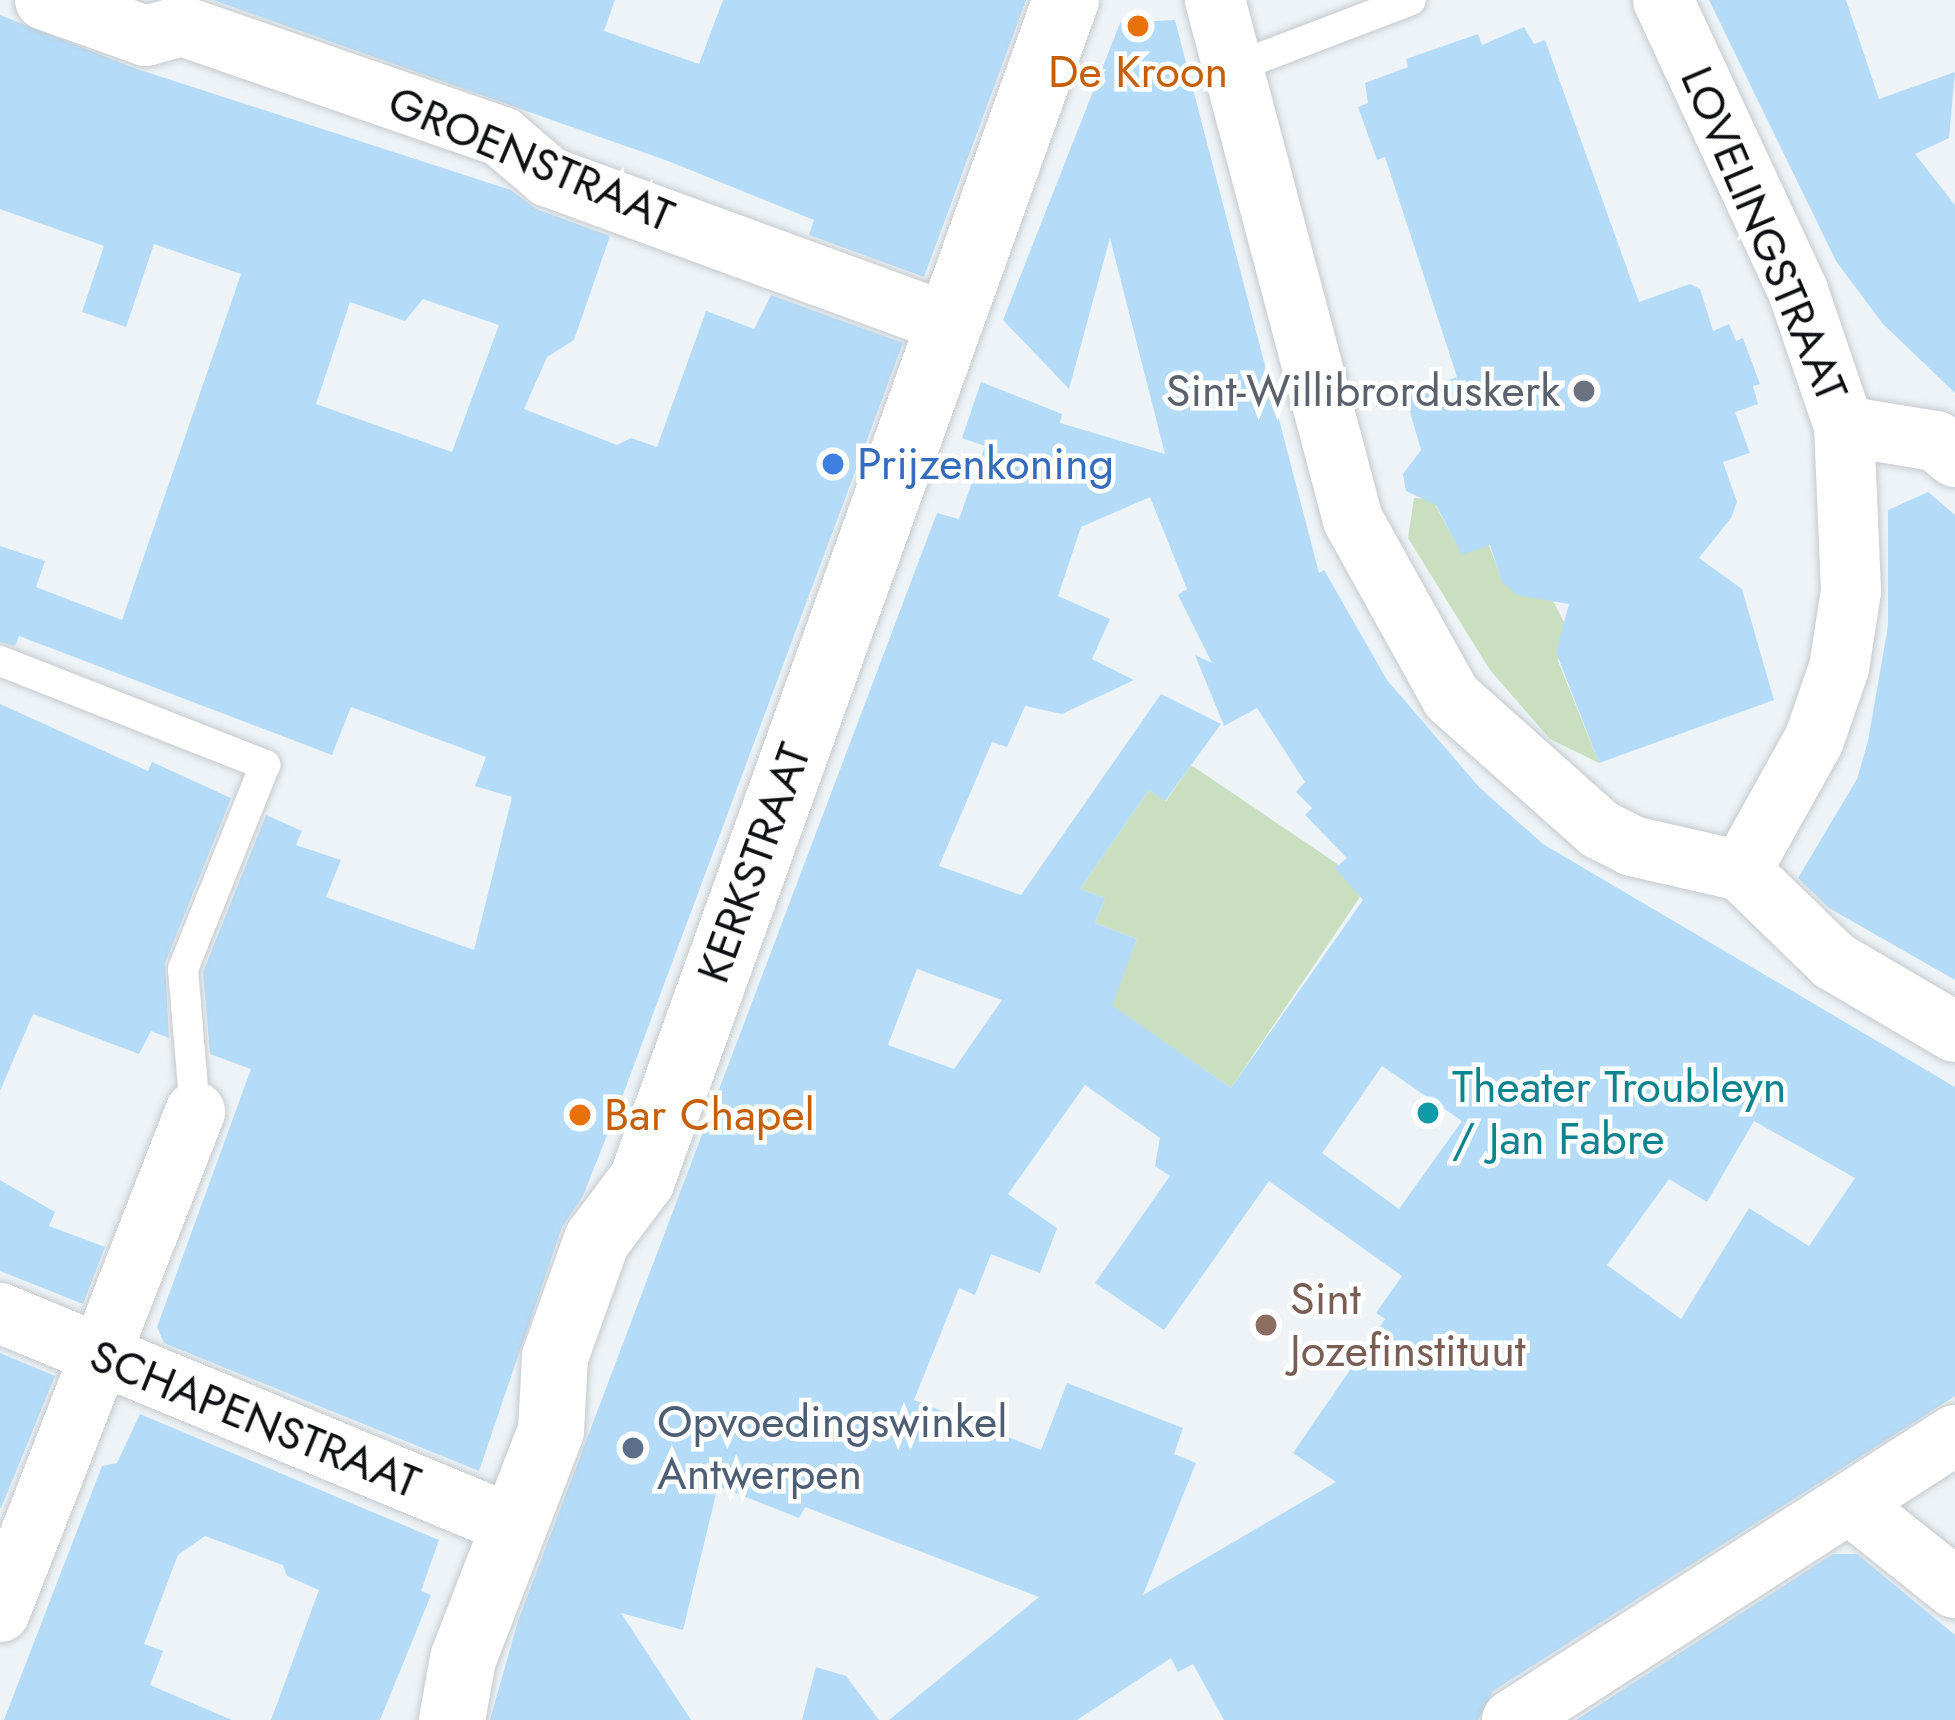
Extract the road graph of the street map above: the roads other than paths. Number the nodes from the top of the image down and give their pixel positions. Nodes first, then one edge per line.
1 (45, 0) edge
2 (1066, 0) edge
3 (1215, 0) edge
4 (1411, 0) edge
5 (1663, 0) edge
6 (1235, 68) junction
7 (946, 322) junction
8 (1844, 426) junction
9 (1955, 457) edge
10 (0, 662) edge
11 (1742, 871) junction
12 (1955, 1032) edge
13 (195, 1112) joint
14 (0, 1313) edge
15 (102, 1357) junction
16 (1955, 1435) edge
17 (1851, 1505) junction
18 (510, 1524) junction
19 (1955, 1588) edge
20 (0, 1612) edge
21 (452, 1720) edge
22 (1512, 1720) edge

1 - 7 street, GROENSTRAAT
2 - 7 street, KERKSTRAAT
3 - 6 street
4 - 6 lane
5 - 8 street, LOVELINGSTRAAT
6 - 11 street
7 - 18 street, KERKSTRAAT
8 - 9 street, LOVELINGSTRAAT
8 - 11 street
10 - 13 lane
11 - 12 street
13 - 15 street
14 - 15 street, SCHAPENSTRAAT
15 - 18 street, SCHAPENSTRAAT
15 - 20 street
16 - 17 street
17 - 19 street
17 - 22 street
18 - 21 street, KERKSTRAAT

